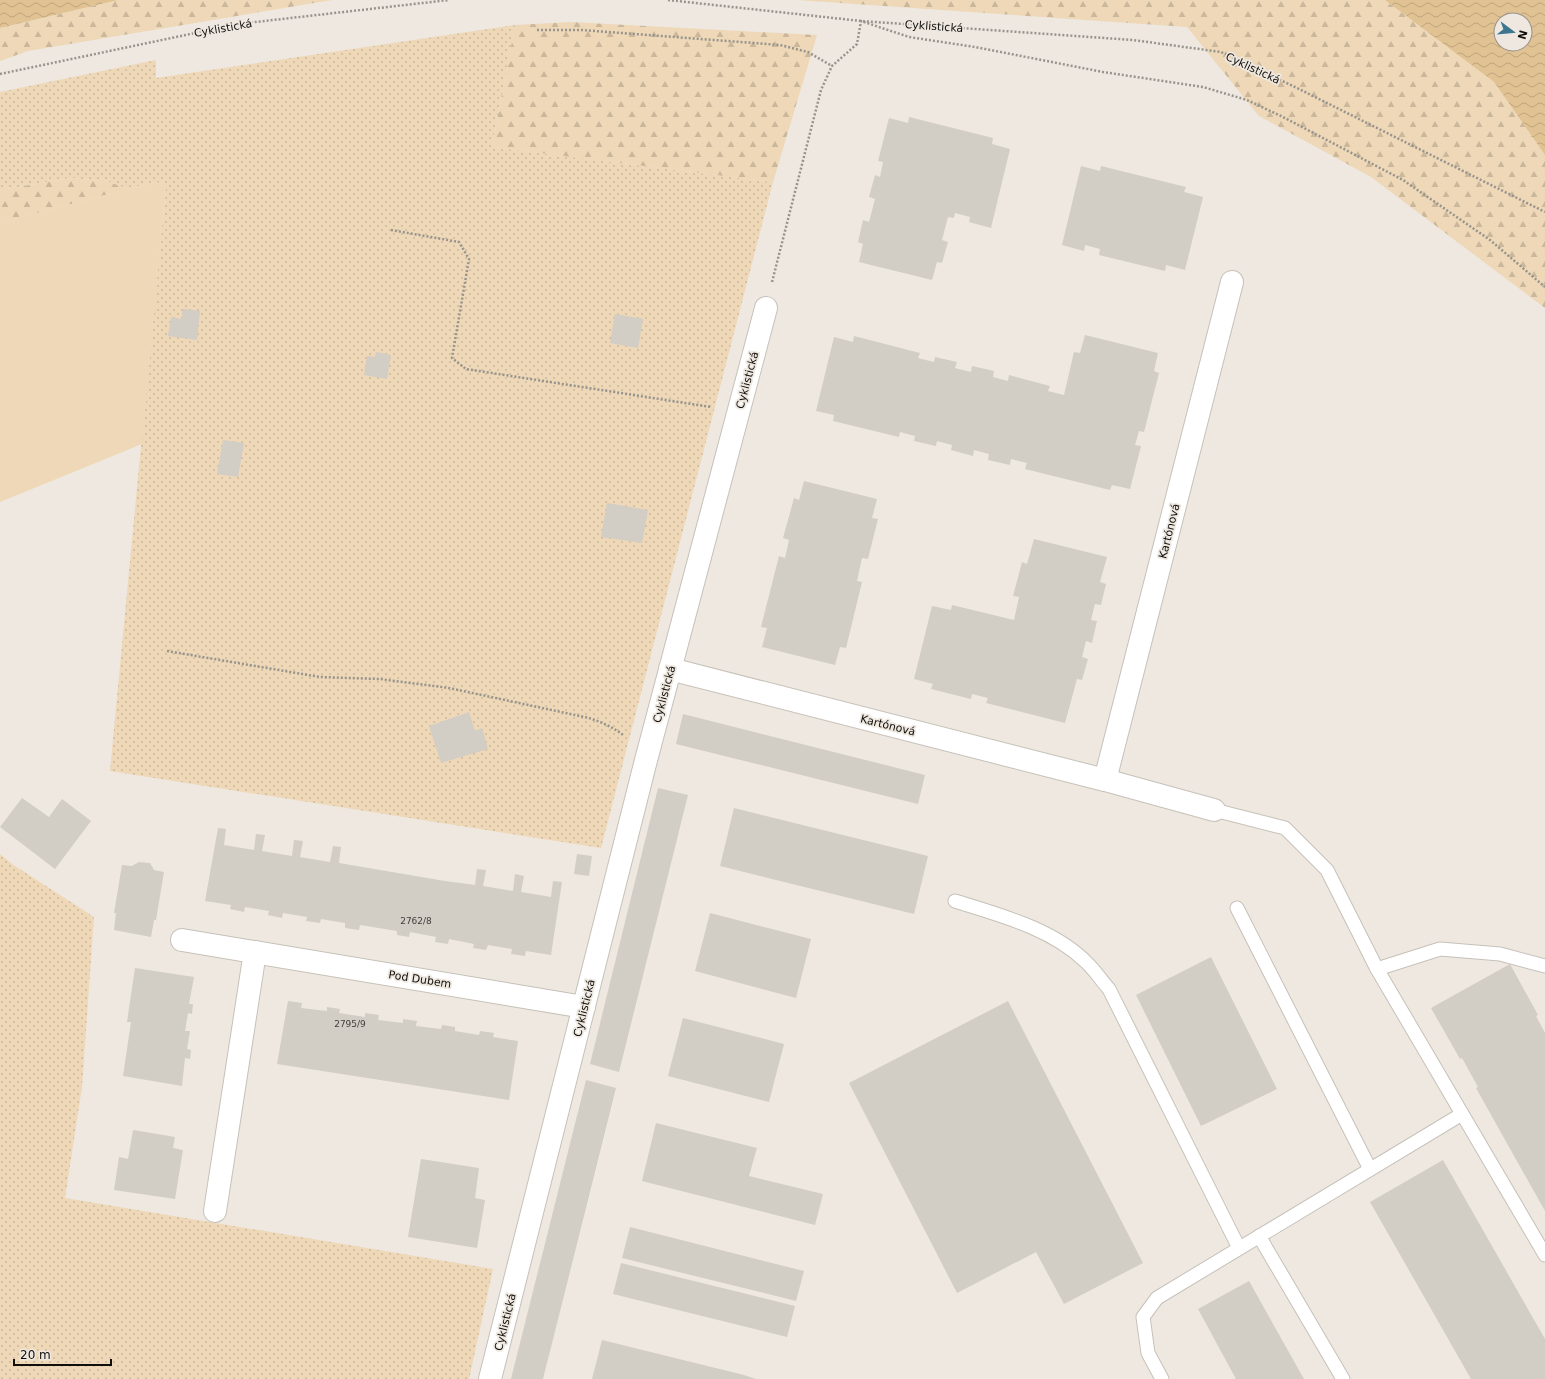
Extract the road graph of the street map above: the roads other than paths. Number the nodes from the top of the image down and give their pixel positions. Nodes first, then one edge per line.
1 (1232, 282) dead end
2 (766, 308) road end
3 (670, 669) junction
4 (1105, 780) junction
5 (1214, 810) joint
6 (955, 901) dead end
7 (1237, 908) dead end
8 (182, 940) dead end
9 (255, 952) junction
10 (1545, 966) edge
11 (1378, 969) junction
12 (584, 1007) junction
13 (1462, 1114) junction
14 (1370, 1169) junction
15 (215, 1211) dead end
16 (1259, 1236) junction
17 (1239, 1248) junction
18 (1545, 1255) edge
19 (490, 1379) edge
20 (1162, 1379) edge
21 (1343, 1379) edge

1 - 4 street, Kartónová
2 - 3 street, Cyklistická
3 - 4 street, Kartónová
3 - 12 street, Cyklistická
4 - 5 street, Kartónová
5 - 11 lane
6 - 17 lane
7 - 14 lane
8 - 9 street, Pod Dubem
9 - 12 street, Pod Dubem
9 - 15 street
10 - 11 lane
11 - 13 lane
12 - 19 street, Cyklistická
13 - 14 lane
13 - 18 lane
14 - 16 lane
16 - 17 lane
16 - 21 lane
17 - 20 lane

